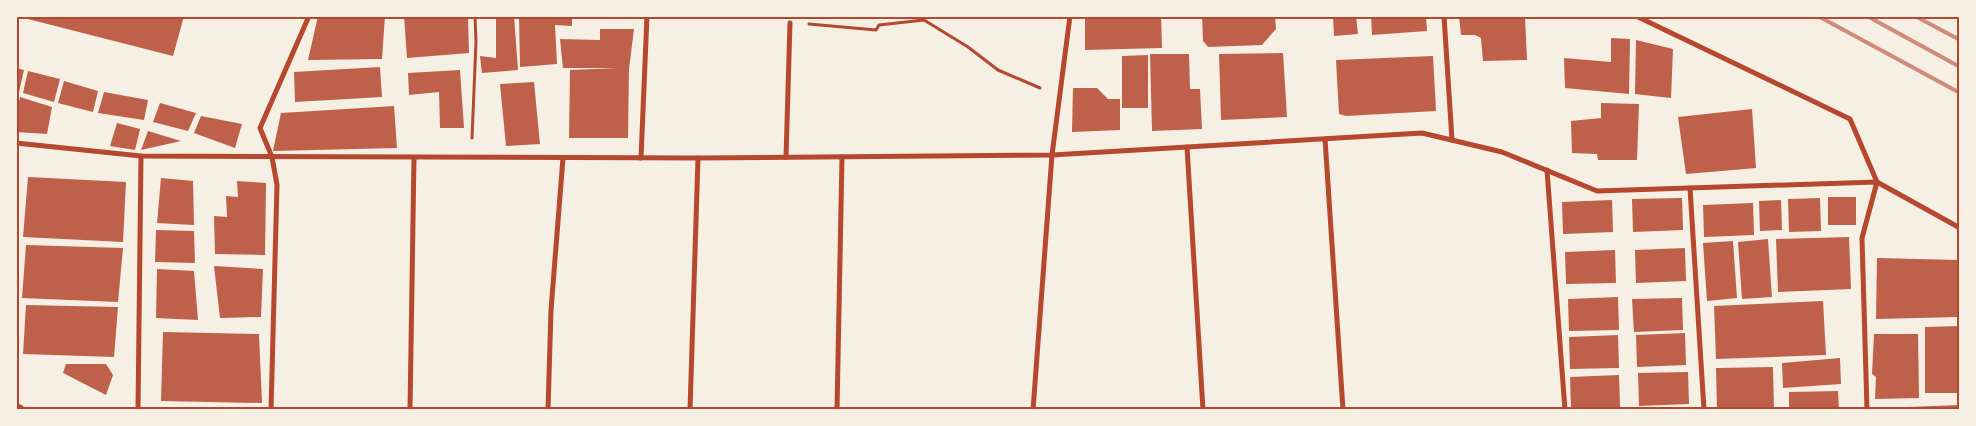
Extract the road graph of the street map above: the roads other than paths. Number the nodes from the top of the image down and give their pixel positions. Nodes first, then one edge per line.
1 (309, 16) edge
2 (646, 16) edge
3 (1070, 16) edge
4 (1444, 16) edge
5 (1636, 16) edge
6 (790, 23) dead end
7 (1325, 139) junction
8 (1452, 140) junction
9 (16, 142) edge
10 (1187, 146) junction
11 (1052, 154) junction
12 (141, 156) junction
13 (272, 157) junction
14 (786, 157) junction
15 (842, 157) junction
16 (414, 158) junction
17 (563, 158) junction
18 (641, 158) junction
19 (698, 158) junction
20 (1547, 170) junction
21 (1877, 182) junction
22 (1690, 188) junction
23 (1960, 228) edge
24 (16, 408) edge
25 (20, 410) edge
26 (138, 410) edge
27 (271, 410) edge
28 (410, 410) edge
29 (548, 410) edge
30 (690, 410) edge
31 (836, 410) edge
32 (1033, 410) edge
33 (1203, 410) edge
34 (1343, 410) edge
35 (1565, 410) edge
36 (1704, 410) edge
37 (1867, 410) edge

1 - 13 street
2 - 18 street
3 - 11 street
4 - 8 street
5 - 21 street
6 - 14 street
7 - 8 street
7 - 10 street
7 - 34 street
8 - 20 street
9 - 12 street
10 - 11 street
10 - 33 street
11 - 15 street
11 - 32 street
12 - 13 street
12 - 26 street
13 - 16 street
13 - 27 street
14 - 15 street
14 - 19 street
15 - 31 street
16 - 17 street
16 - 28 street
17 - 18 street
17 - 29 street
18 - 19 street
19 - 30 street
20 - 22 street
20 - 35 street
21 - 22 street
21 - 23 street
21 - 37 street
22 - 36 street
24 - 25 main road

